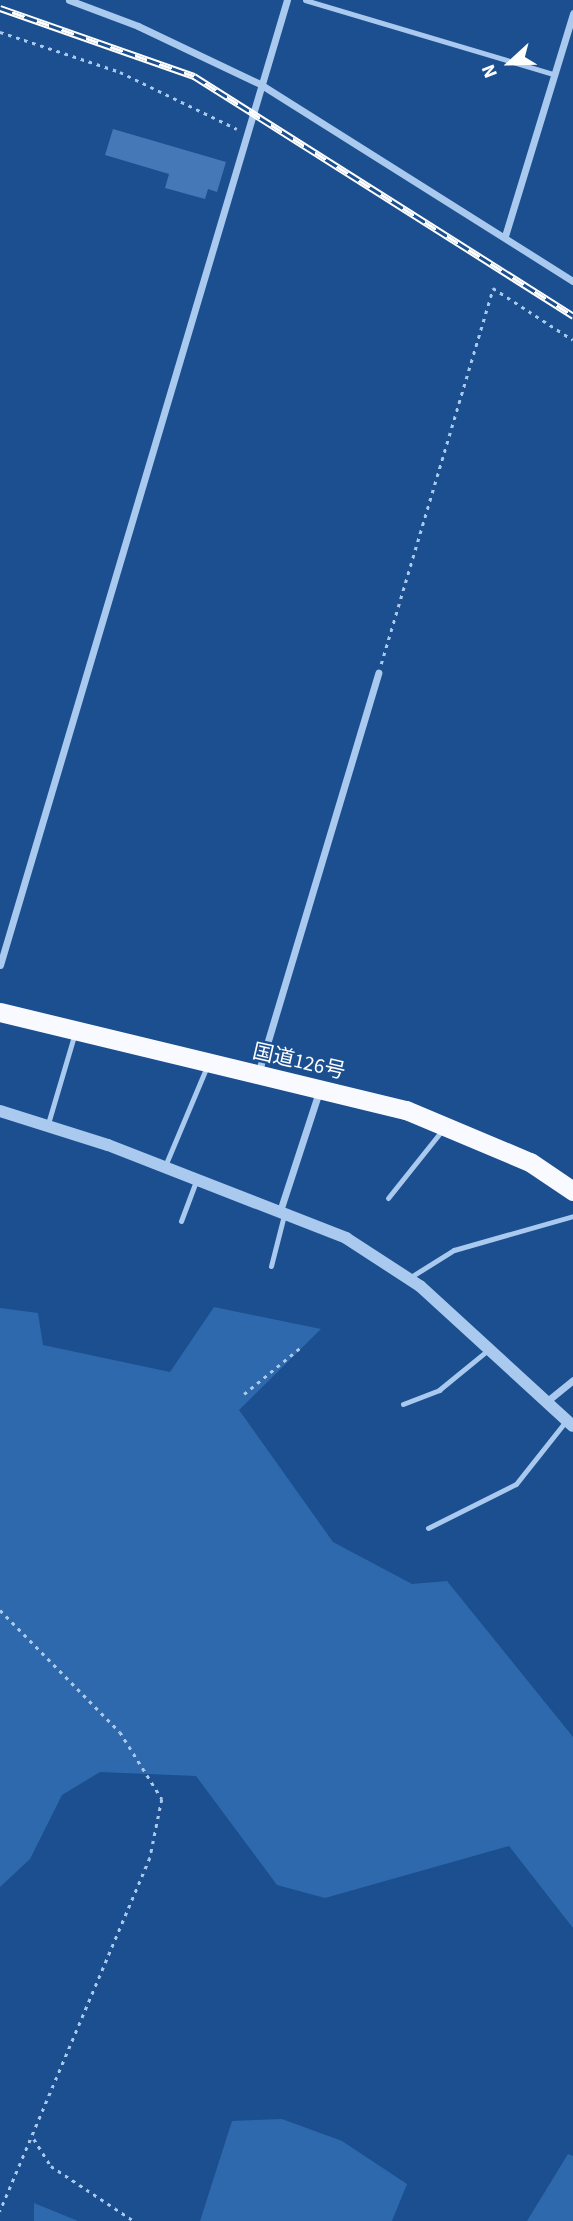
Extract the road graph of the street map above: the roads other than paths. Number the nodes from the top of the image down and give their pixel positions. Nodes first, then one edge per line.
1 (69, 0) edge
2 (287, 0) edge
3 (304, 0) edge
4 (573, 13) edge
5 (554, 74) junction
6 (260, 84) junction
7 (505, 236) junction
8 (573, 281) edge
9 (378, 673) road end
10 (0, 965) edge
11 (0, 1013) edge
12 (76, 1031) junction
13 (208, 1064) junction
14 (258, 1074) junction
15 (320, 1088) junction
16 (0, 1111) edge
17 (447, 1126) junction
18 (47, 1127) junction
19 (165, 1166) junction
20 (197, 1178) junction
21 (573, 1191) edge
22 (388, 1198) dead end
23 (282, 1212) junction
24 (573, 1216) edge
25 (181, 1221) dead end
26 (271, 1266) dead end
27 (409, 1278) junction
28 (488, 1349) junction
29 (573, 1380) edge
30 (546, 1402) junction
31 (403, 1404) dead end
32 (570, 1423) edge
33 (428, 1528) dead end

1 - 6 street
2 - 6 street
3 - 5 lane
4 - 5 street
5 - 7 street
6 - 7 street
6 - 10 street
7 - 8 street
9 - 14 street
11 - 12 highway, 国道126号
12 - 13 highway, 国道126号
12 - 18 lane
13 - 14 highway, 国道126号
13 - 19 lane
14 - 15 highway, 国道126号
15 - 17 highway, 国道126号
15 - 23 street
16 - 18 street
17 - 21 highway, 国道126号
17 - 22 lane
18 - 19 street
19 - 20 street
20 - 23 street
20 - 25 lane
23 - 26 lane
23 - 27 street
24 - 27 lane
27 - 28 street
28 - 30 street
28 - 31 lane
29 - 30 street
30 - 32 street
32 - 33 lane

